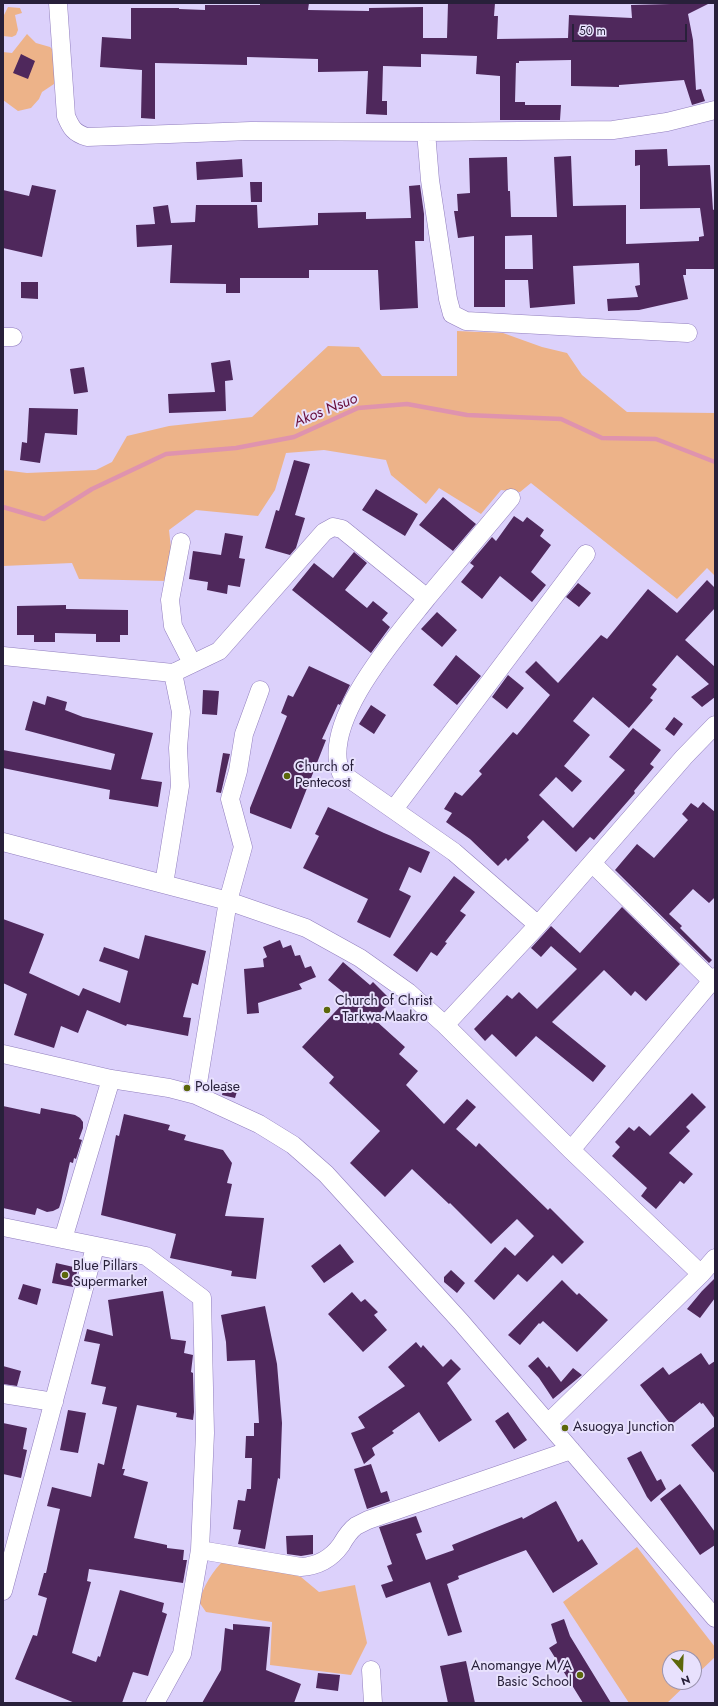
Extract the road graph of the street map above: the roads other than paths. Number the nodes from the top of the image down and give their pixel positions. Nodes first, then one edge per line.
1 (58, 3) edge
2 (715, 110) edge
3 (426, 132) junction
4 (688, 333) dead end
5 (512, 498) dead end
6 (181, 542) dead end
7 (586, 554) dead end
8 (427, 598) junction
9 (3, 656) edge
10 (192, 663) junction
11 (173, 673) junction
12 (260, 690) dead end
13 (715, 725) edge
14 (394, 809) junction
15 (3, 842) edge
16 (592, 864) junction
17 (164, 884) junction
18 (228, 901) junction
19 (538, 925) junction
20 (713, 979) edge
21 (445, 1025) junction
22 (3, 1054) edge
23 (110, 1079) junction
24 (196, 1095) junction
25 (571, 1150) junction
26 (3, 1227) edge
27 (63, 1239) junction
28 (95, 1247) junction
29 (715, 1258) edge
30 (701, 1274) junction
31 (3, 1394) edge
32 (54, 1402) junction
33 (548, 1423) junction
34 (571, 1450) junction
35 (200, 1550) junction
36 (3, 1591) edge
37 (715, 1618) edge
38 (370, 1670) dead end
39 (155, 1703) edge
40 (373, 1703) edge

1 - 3 street
2 - 3 street
3 - 4 street
5 - 8 street
6 - 10 street
7 - 14 street
8 - 10 street
8 - 14 street
9 - 11 street
10 - 11 street
11 - 17 street
12 - 18 street
13 - 16 street
14 - 19 street
15 - 17 street
16 - 19 street
16 - 20 street
17 - 18 street
18 - 21 street
18 - 24 street
19 - 21 street
20 - 25 street
21 - 25 street
22 - 23 street
23 - 24 street
23 - 27 street
24 - 33 street
25 - 30 street
26 - 27 street
27 - 28 street
28 - 32 street
28 - 35 street
29 - 30 street
30 - 33 street
31 - 32 street
32 - 36 street
33 - 34 street
34 - 35 street
34 - 37 street
35 - 39 street
38 - 40 street

